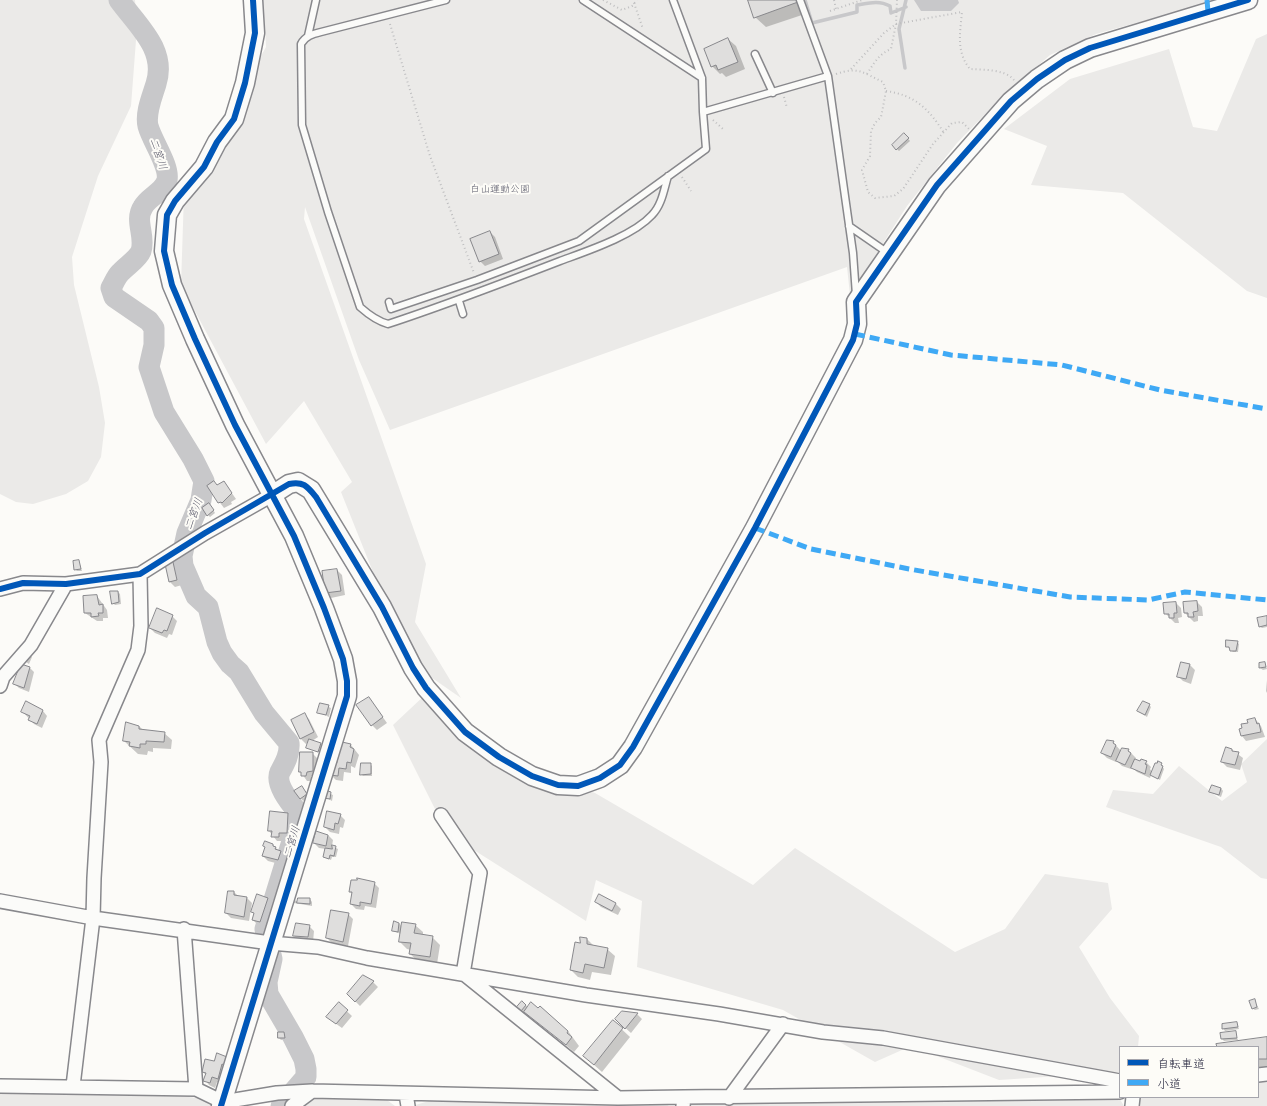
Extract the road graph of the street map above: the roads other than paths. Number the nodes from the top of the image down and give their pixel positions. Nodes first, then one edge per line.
1 (253, 0) edge
2 (316, 0) edge
3 (446, 0) edge
4 (582, 0) edge
5 (673, 0) edge
6 (800, 0) edge
7 (1248, 0) edge
8 (308, 36) junction
9 (755, 54) dead end
10 (828, 76) junction
11 (702, 78) junction
12 (773, 93) junction
13 (703, 112) junction
14 (668, 176) junction
15 (849, 226) junction
16 (888, 253) junction
17 (459, 301) junction
18 (389, 302) dead end
19 (856, 302) junction
20 (463, 314) dead end
21 (272, 495) junction
22 (140, 574) junction
23 (66, 584) junction
24 (0, 589) edge
25 (0, 686) edge
26 (441, 815) dead end
27 (0, 901) edge
28 (93, 918) junction
29 (184, 929) junction
30 (270, 943) junction
31 (463, 974) junction
32 (783, 1024) junction
33 (1119, 1080) edge
34 (0, 1086) edge
35 (73, 1086) junction
36 (196, 1089) junction
37 (312, 1092) junction
38 (1119, 1092) edge
39 (618, 1098) junction
40 (729, 1098) junction
41 (407, 1100) edge
42 (684, 1102) edge
43 (222, 1104) edge
44 (292, 1106) edge

1 - 21 street
2 - 8 lane
3 - 8 lane
4 - 11 lane
5 - 11 lane
6 - 10 lane
7 - 16 street
8 - 17 lane
9 - 12 lane
10 - 12 lane
10 - 15 lane
11 - 13 lane
12 - 13 lane
13 - 14 lane
14 - 17 lane
14 - 18 lane
15 - 16 lane
15 - 19 lane
16 - 19 street
17 - 20 lane
19 - 21 street
21 - 22 street
21 - 30 street
22 - 23 street
22 - 28 street
23 - 24 street
23 - 25 street
26 - 31 street
27 - 28 street
28 - 29 street
28 - 35 street
29 - 30 street
29 - 36 street
30 - 31 street
30 - 43 street
31 - 32 street
31 - 39 street
32 - 33 street
32 - 40 street
34 - 35 street
35 - 36 street
36 - 43 street
37 - 41 street
37 - 43 street
37 - 44 street
38 - 40 street
39 - 41 street
39 - 42 street
40 - 42 street

